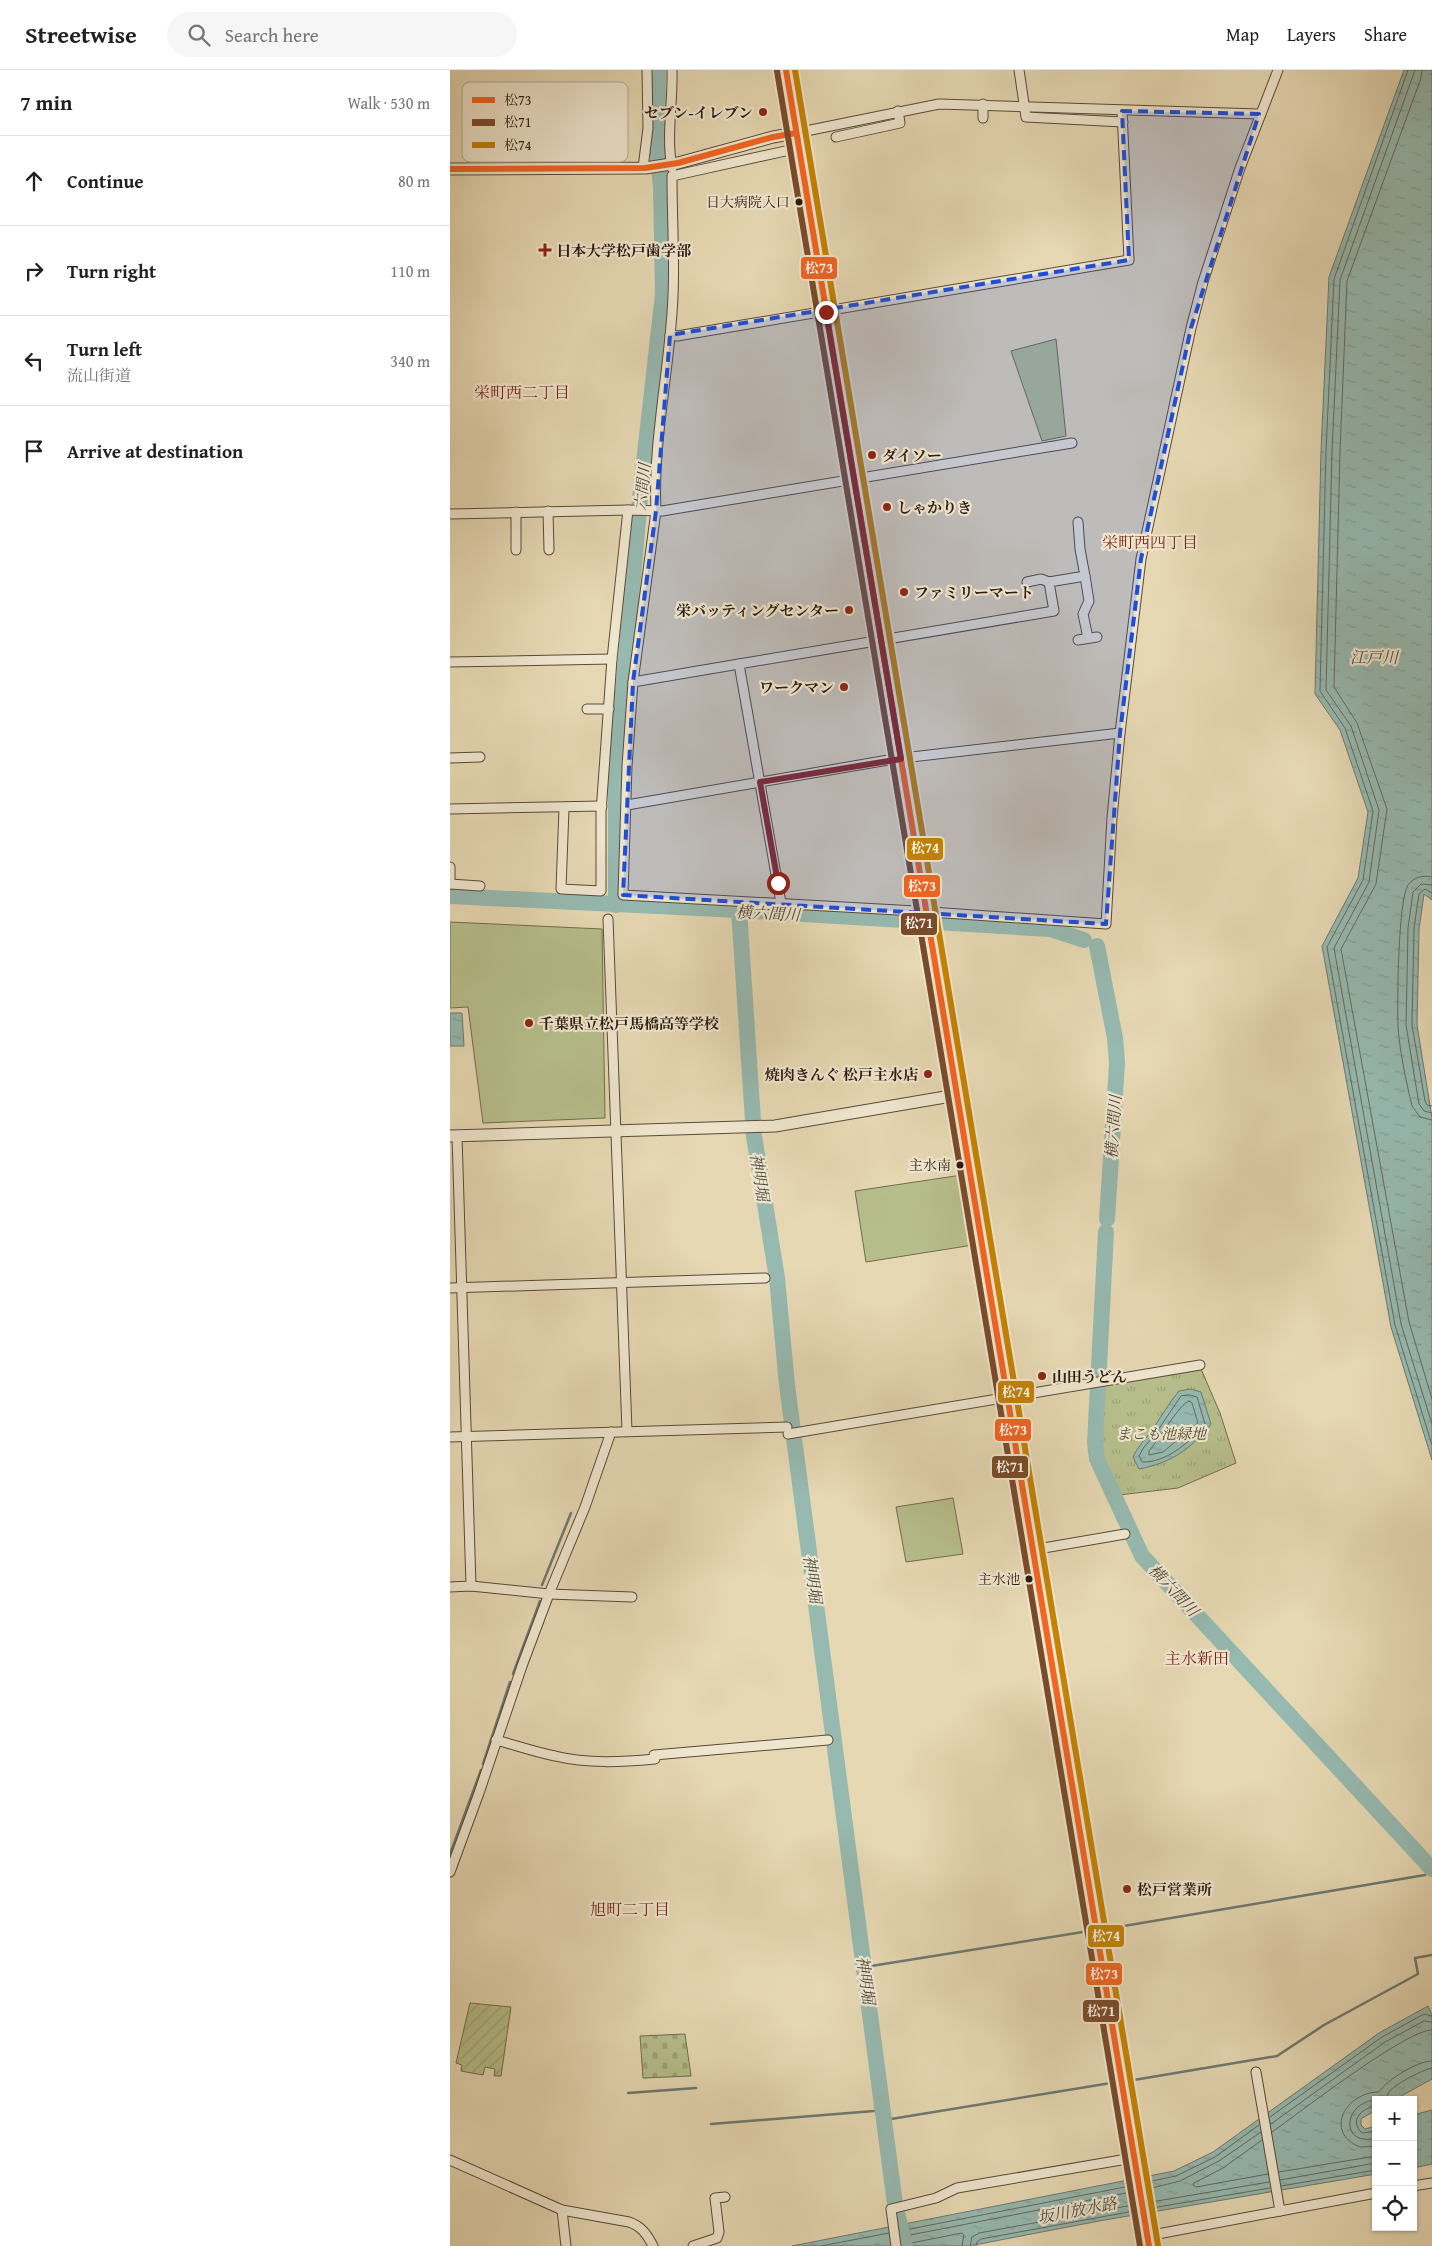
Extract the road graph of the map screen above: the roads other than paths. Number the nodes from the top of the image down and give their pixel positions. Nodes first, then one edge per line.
1 (647, 70) edge
2 (672, 70) edge
3 (786, 70) edge
4 (1018, 70) edge
5 (1278, 70) edge
6 (982, 104) junction
7 (1025, 106) junction
8 (898, 111) junction
9 (1122, 111) junction
10 (1259, 114) junction
11 (983, 118) dead end
12 (1123, 122) junction
13 (836, 137) dead end
14 (797, 141) junction
15 (670, 164) junction
16 (645, 168) junction
17 (450, 169) edge
18 (674, 176) junction
19 (826, 312) junction
20 (670, 335) junction
21 (1072, 443) dead end
22 (854, 479) junction
23 (628, 510) junction
24 (548, 511) junction
25 (516, 512) junction
26 (656, 512) junction
27 (450, 514) edge
28 (1078, 522) dead end
29 (516, 550) dead end
30 (549, 550) dead end
31 (1085, 576) junction
32 (1031, 578) dead end
33 (1049, 582) junction
34 (1088, 638) dead end
35 (882, 640) junction
36 (612, 658) junction
37 (450, 662) edge
38 (739, 664) junction
39 (633, 682) junction
40 (587, 709) dead end
41 (609, 709) junction
42 (1120, 733) junction
43 (480, 757) dead end
44 (450, 758) edge
45 (901, 759) junction
46 (760, 782) junction
47 (627, 805) junction
48 (602, 806) junction
49 (564, 808) junction
50 (450, 809) edge
51 (450, 867) edge
52 (450, 884) edge
53 (480, 886) dead end
54 (781, 903) junction
55 (927, 913) junction
56 (608, 919) dead end
57 (957, 1095) junction
58 (616, 1131) junction
59 (454, 1136) edge
60 (765, 1278) dead end
61 (621, 1283) junction
62 (463, 1287) junction
63 (450, 1288) edge
64 (1200, 1365) dead end
65 (1007, 1398) junction
66 (627, 1430) junction
67 (611, 1432) junction
68 (450, 1436) edge
69 (468, 1436) junction
70 (1125, 1534) dead end
71 (1032, 1550) junction
72 (472, 1586) junction
73 (450, 1587) edge
74 (548, 1594) junction
75 (632, 1597) dead end
76 (496, 1740) junction
77 (828, 1740) dead end
78 (450, 1872) edge
79 (1256, 2072) dead end
80 (450, 2160) edge
81 (1134, 2163) junction
82 (1432, 2182) edge
83 (1417, 2185) edge
84 (1372, 2194) edge
85 (725, 2197) dead end
86 (562, 2210) junction
87 (1280, 2211) junction
88 (1147, 2236) edge
89 (566, 2246) edge
90 (653, 2246) edge
91 (693, 2246) edge
92 (896, 2246) edge

1 - 16 street
2 - 15 street
3 - 14 main road
4 - 7 street
5 - 10 street
6 - 7 street
6 - 8 street
6 - 11 street
7 - 9 street
7 - 12 street
8 - 13 street
8 - 14 street
9 - 10 street
9 - 12 street
10 - 42 street
12 - 19 street
14 - 15 street
14 - 18 street
14 - 19 main road
15 - 16 street
15 - 18 street
16 - 17 street
18 - 20 street
19 - 20 street
19 - 22 main road
20 - 26 street
21 - 22 street
22 - 26 street
22 - 35 main road
23 - 24 street
23 - 26 street
23 - 36 street
24 - 25 street
24 - 30 street
25 - 27 street
25 - 29 street
26 - 39 street
28 - 31 street
31 - 33 street
31 - 34 street
32 - 33 street
33 - 35 street
35 - 38 street
35 - 45 main road
36 - 37 street
36 - 41 street
38 - 39 street
38 - 46 street
39 - 47 street
40 - 41 street
41 - 48 street
42 - 45 street
42 - 55 street
43 - 44 street
45 - 46 street
45 - 55 main road
46 - 47 street
46 - 54 street
47 - 54 street
48 - 49 street
48 - 49 street
49 - 50 street
51 - 52 street
52 - 53 street
54 - 55 street
55 - 57 main road
56 - 58 street
57 - 58 street
57 - 65 main road
58 - 59 street
58 - 61 street
59 - 62 street
60 - 61 street
61 - 62 street
61 - 66 street
62 - 63 street
62 - 69 street
64 - 65 street
65 - 66 street
65 - 71 main road
66 - 67 street
67 - 69 street
67 - 74 street
68 - 69 street
69 - 72 street
70 - 71 street
71 - 81 main road
72 - 73 street
72 - 74 street
74 - 75 street
74 - 76 street
76 - 77 street
76 - 78 street
79 - 87 street
80 - 86 street
81 - 88 main road
81 - 92 street
82 - 83 street
84 - 87 street
85 - 91 street
86 - 89 street
86 - 90 street
87 - 88 street

